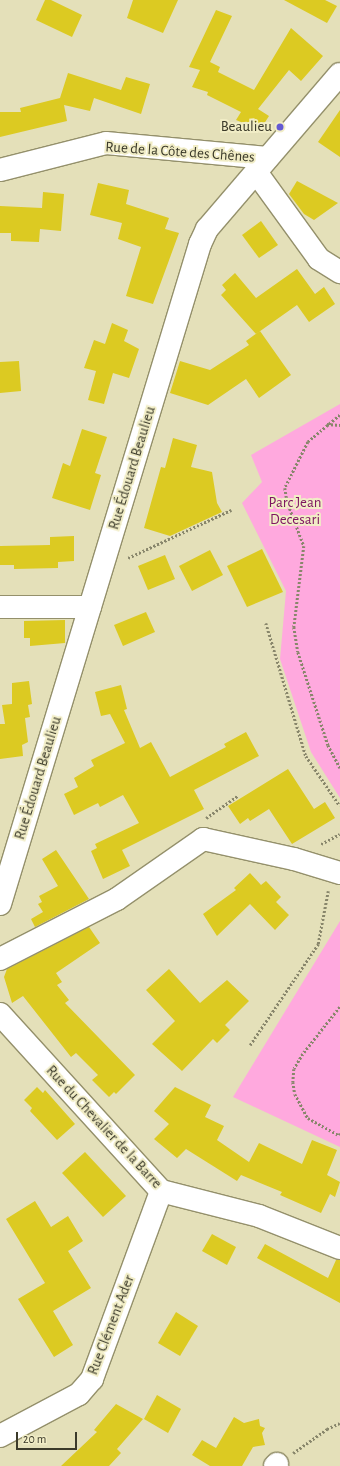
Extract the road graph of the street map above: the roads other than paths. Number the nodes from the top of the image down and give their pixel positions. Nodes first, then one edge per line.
1 (340, 74) edge
2 (262, 165) junction
3 (0, 170) edge
4 (340, 272) edge
5 (0, 607) edge
6 (90, 607) junction
7 (337, 872) edge
8 (0, 904) edge
9 (0, 959) edge
10 (0, 1014) edge
11 (161, 1191) junction
12 (340, 1248) edge
13 (0, 1436) edge

1 - 2 street, Rue Édouard Beaulieu
2 - 3 street, Rue de la Côte des Chênes
2 - 4 street
2 - 6 street, Rue Édouard Beaulieu
5 - 6 street
6 - 8 street, Rue Édouard Beaulieu
7 - 9 street
10 - 11 street, Rue du Chevalier de la Barre
11 - 12 street, Rue du Chevalier de la Barre
11 - 13 street, Rue Clément Ader

